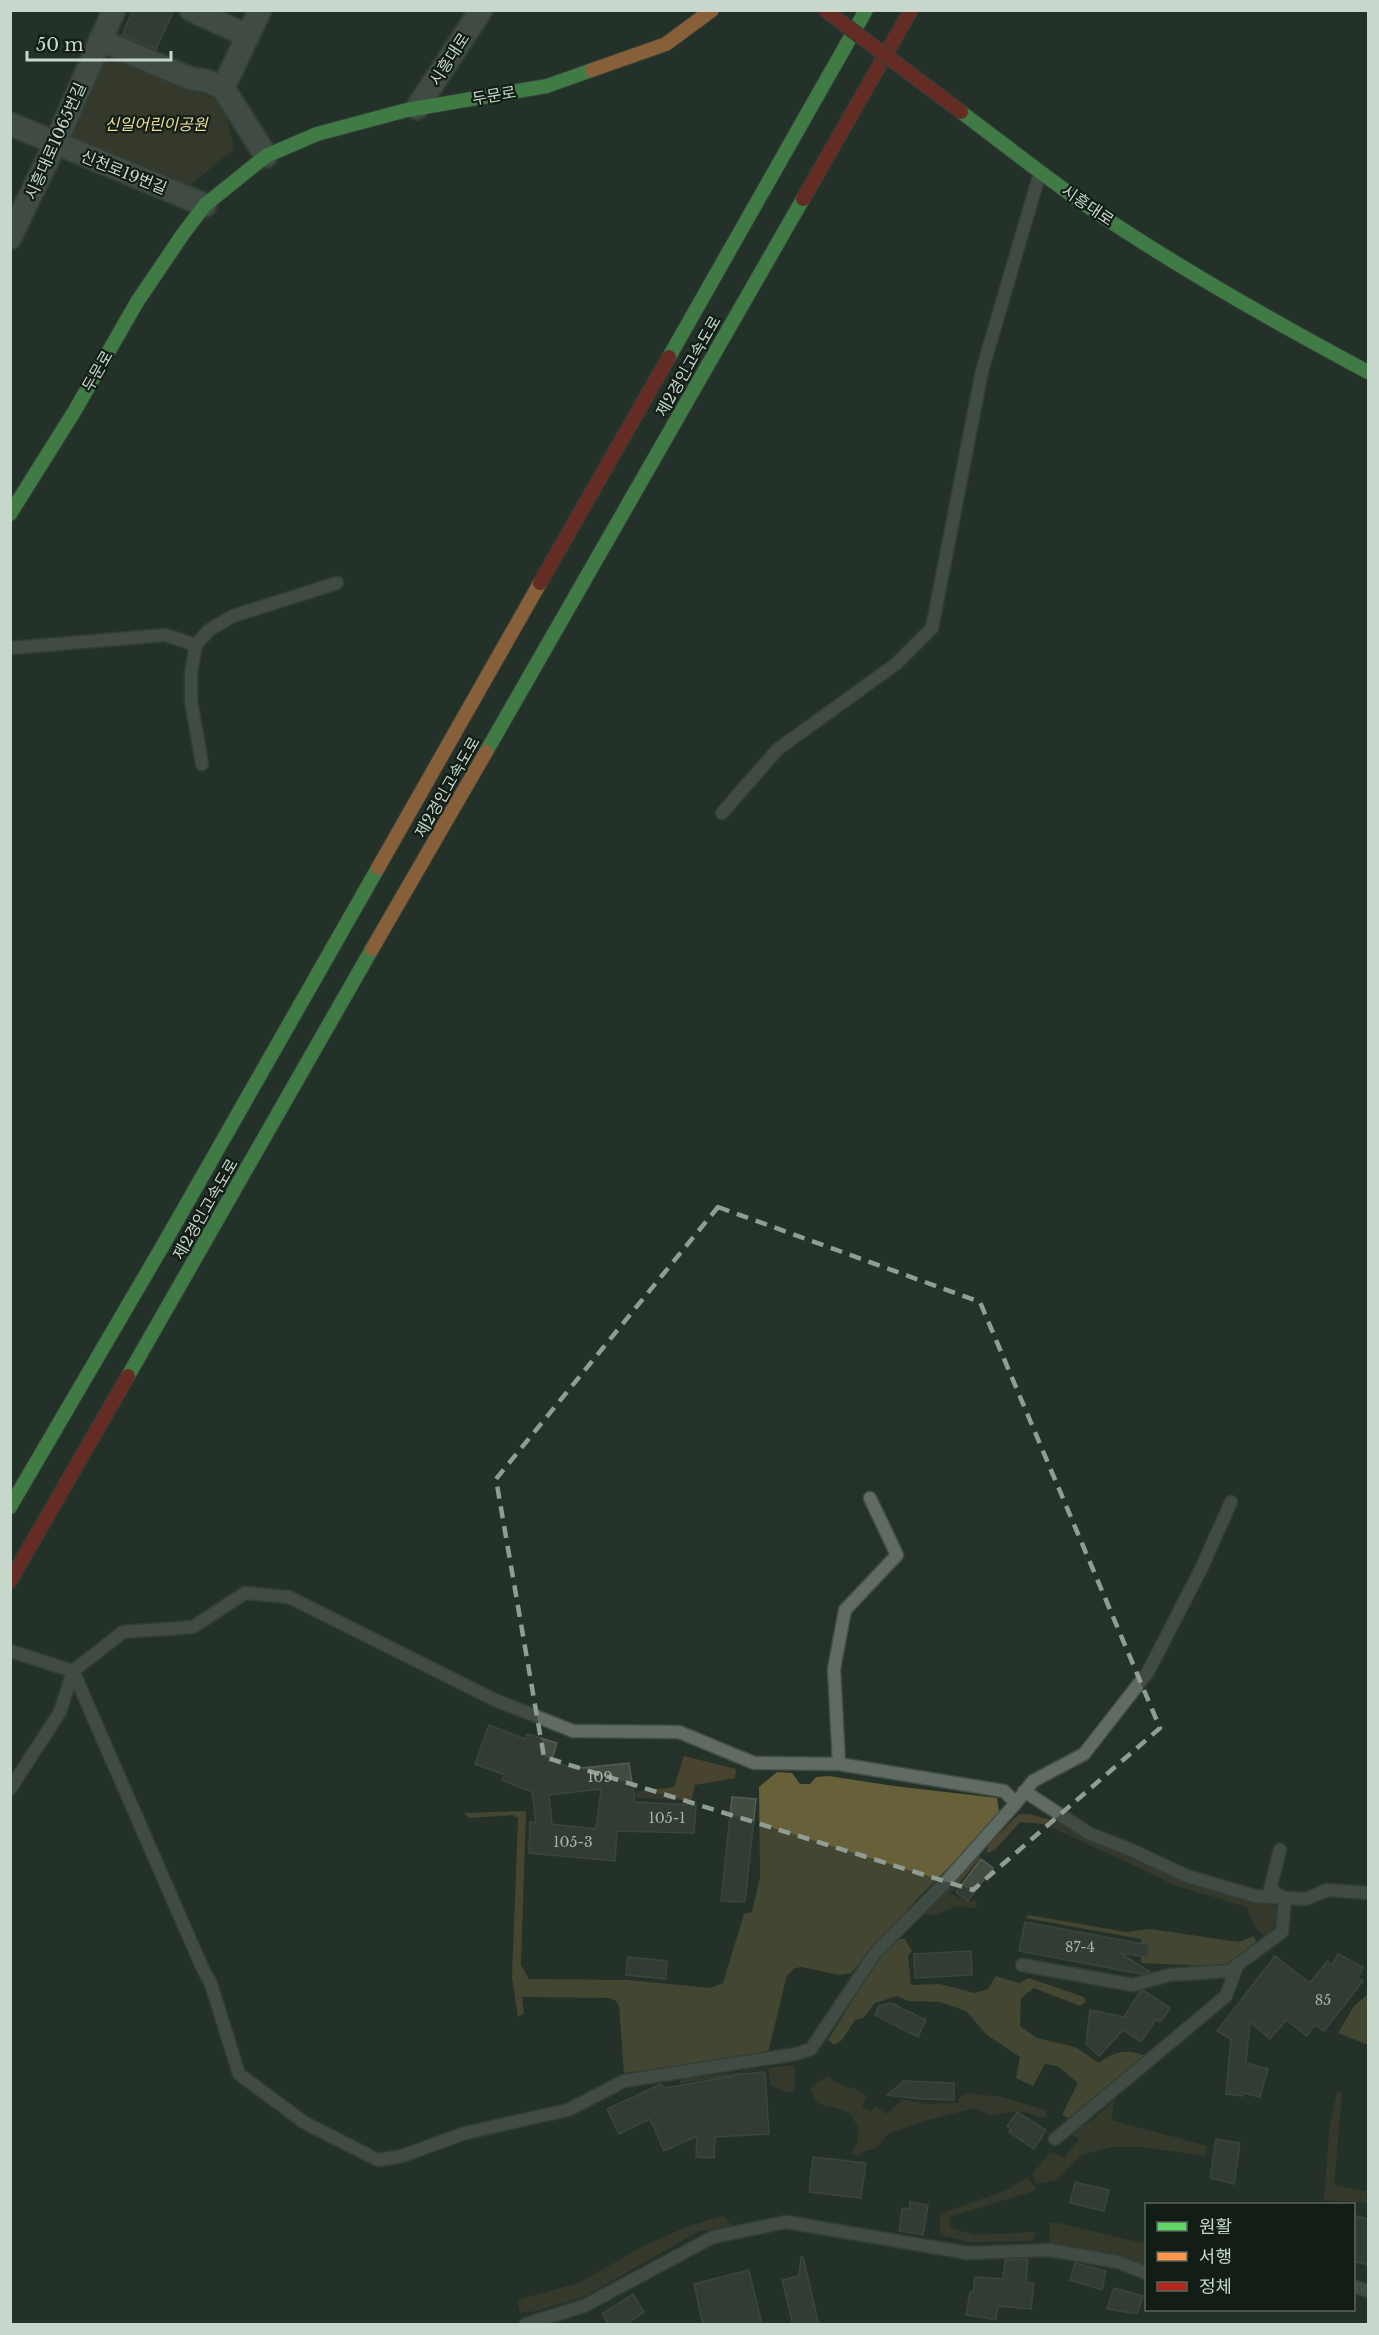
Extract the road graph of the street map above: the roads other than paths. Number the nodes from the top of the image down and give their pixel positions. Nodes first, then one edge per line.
1 (114, 10) edge
2 (191, 10) edge
3 (260, 10) edge
4 (482, 10) edge
5 (712, 10) edge
6 (825, 10) edge
7 (866, 10) edge
8 (911, 10) edge
9 (248, 36) junction
10 (100, 40) junction
11 (223, 88) junction
12 (417, 108) junction
13 (10, 124) edge
14 (56, 144) junction
15 (266, 156) junction
16 (1040, 172) junction
17 (205, 205) junction
18 (10, 238) edge
19 (1368, 372) edge
20 (10, 514) edge
21 (337, 583) dead end
22 (196, 645) junction
23 (10, 648) edge
24 (202, 764) dead end
25 (722, 813) dead end
26 (162, 1247) junction
27 (57, 1399) dead end
28 (870, 1498) dead end
29 (1231, 1502) dead end
30 (10, 1508) edge
31 (10, 1581) edge
32 (10, 1651) edge
33 (73, 1671) junction
34 (839, 1764) junction
35 (10, 1789) edge
36 (1024, 1791) junction
37 (1016, 1803) junction
38 (1280, 1851) dead end
39 (1368, 1893) edge
40 (1286, 1899) junction
41 (1022, 1965) dead end
42 (1237, 1966) junction
43 (1055, 2139) dead end
44 (1145, 2273) edge
45 (526, 2325) edge

1 - 10 street, 시흥대로1065번길
2 - 9 street
3 - 9 street
4 - 12 street, 시흥대로
5 - 12 main road, 두문로
6 - 16 main road, 시흥대로, bridge
7 - 26 main road, 제2경인고속도로
8 - 31 main road, 제2경인고속도로
9 - 11 street
10 - 11 street
10 - 14 street, 시흥대로1065번길
11 - 15 street
12 - 15 main road, 두문로
13 - 14 street, 신천로19번길
14 - 17 street, 신천로19번길
14 - 18 street, 시흥대로1065번길
15 - 17 main road, 두문로
16 - 19 main road, 시흥대로
16 - 25 lane
17 - 20 main road, 두문로
21 - 22 lane
22 - 23 lane
22 - 24 lane
26 - 27 main road
26 - 30 main road, 제2경인고속도로
28 - 34 lane
29 - 36 lane
32 - 33 lane
33 - 34 lane
33 - 35 lane
33 - 37 lane
34 - 37 lane
36 - 37 lane
36 - 40 lane
38 - 40 lane
39 - 40 lane
40 - 42 lane
41 - 42 lane
42 - 43 lane
44 - 45 lane

